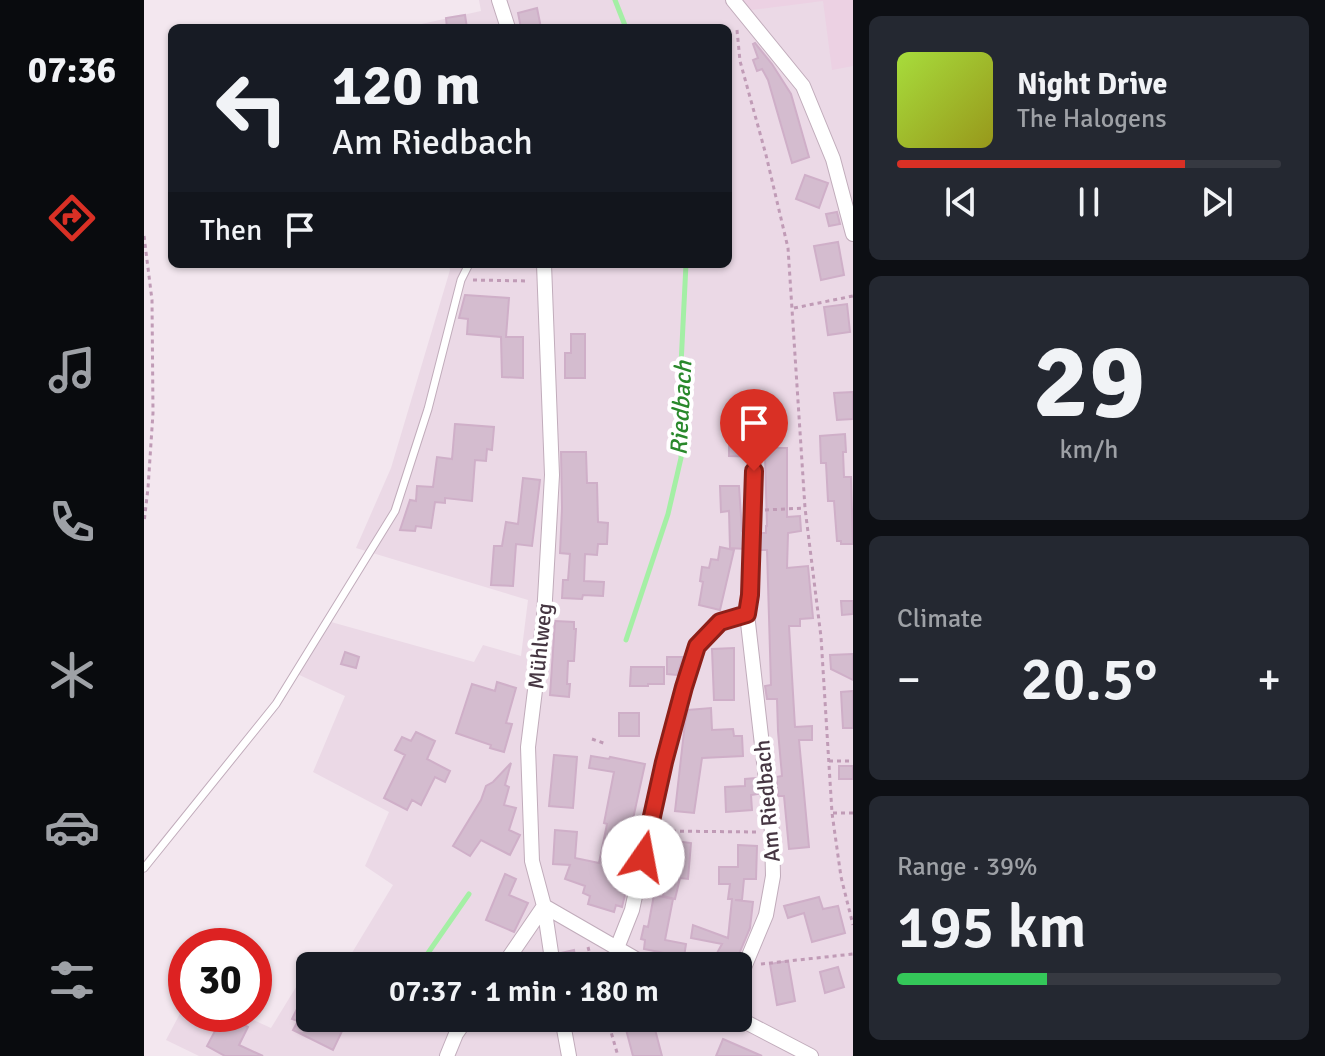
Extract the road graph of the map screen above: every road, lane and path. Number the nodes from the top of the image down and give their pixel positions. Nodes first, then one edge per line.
1 (499, 0) edge
2 (733, 0) edge
3 (507, 24) edge
4 (737, 31) dead end
5 (853, 234) edge
6 (144, 236) edge
7 (467, 268) edge
8 (544, 268) edge
9 (461, 280) junction
10 (544, 281) junction
11 (853, 296) edge
12 (793, 309) junction
13 (754, 471) dead end
14 (805, 508) junction
15 (753, 510) junction
16 (144, 523) edge
17 (747, 614) junction
18 (592, 739) dead end
19 (606, 744) dead end
20 (829, 761) junction
21 (853, 761) edge
22 (832, 813) junction
23 (853, 813) edge
24 (649, 831) junction
25 (772, 832) junction
26 (144, 868) edge
27 (544, 906) junction
28 (853, 925) edge
29 (617, 948) junction
30 (513, 952) edge
31 (551, 952) edge
32 (624, 952) edge
33 (751, 952) edge
34 (853, 954) edge
35 (752, 971) edge
36 (752, 1025) edge
37 (457, 1032) edge
38 (565, 1032) edge
39 (611, 1032) edge
40 (447, 1056) edge
41 (569, 1056) edge
42 (618, 1056) edge
43 (811, 1056) edge

1 - 3 street
2 - 5 street
4 - 12 path
6 - 16 path
7 - 9 lane
8 - 10 street, Mühlweg
9 - 10 path
9 - 26 lane
10 - 27 street, Mühlweg
11 - 12 path
12 - 14 path
13 - 15 lane, Am Riedbach
14 - 15 path
14 - 20 path
15 - 17 lane, Am Riedbach
17 - 24 street
17 - 25 street, Am Riedbach
18 - 19 path
20 - 21 path
20 - 22 path
22 - 23 path
22 - 28 path
24 - 25 path
24 - 29 street
25 - 33 street, Am Riedbach
27 - 29 street
27 - 30 street
27 - 31 street, Mühlweg
29 - 32 street
34 - 35 path
36 - 43 street
37 - 40 street
38 - 41 street
39 - 42 path

